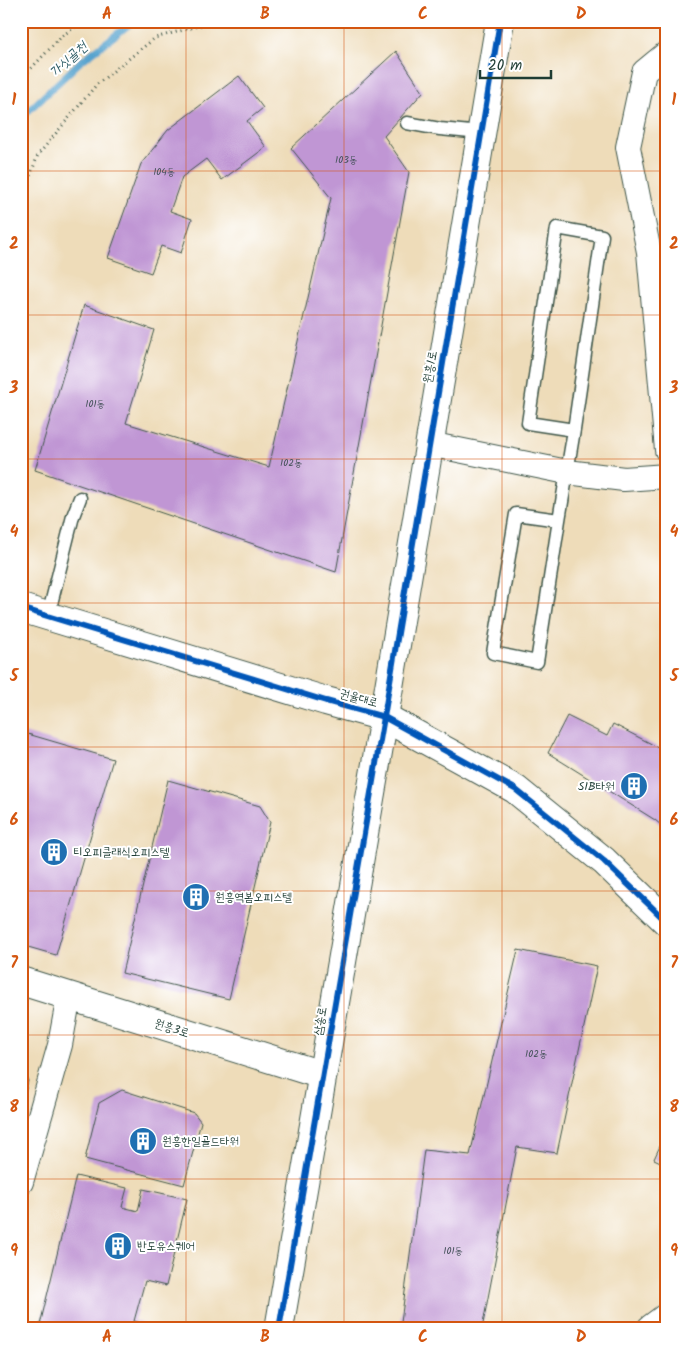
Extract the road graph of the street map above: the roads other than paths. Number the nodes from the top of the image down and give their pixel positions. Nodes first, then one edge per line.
1 (500, 21) edge
2 (667, 53) edge
3 (407, 123) dead end
4 (481, 133) junction
5 (574, 430) junction
6 (429, 444) junction
7 (667, 450) edge
8 (567, 472) junction
9 (667, 476) edge
10 (80, 498) dead end
11 (559, 520) junction
12 (21, 608) edge
13 (48, 616) junction
14 (384, 717) junction
15 (667, 922) edge
16 (21, 981) edge
17 (69, 996) junction
18 (322, 1075) junction
19 (21, 1182) edge
20 (667, 1316) edge
21 (279, 1329) edge
22 (651, 1329) edge

1 - 4 main road, 원흥1로
2 - 7 street
3 - 4 lane
4 - 6 main road, 원흥1로
5 - 5 lane
5 - 8 lane
6 - 8 street
6 - 14 main road, 원흥1로
8 - 9 street
8 - 11 lane
10 - 13 lane
11 - 11 lane
12 - 13 main road, 권율대로
13 - 14 main road, 권율대로
14 - 15 main road, 권율대로
14 - 18 main road, 삼송로
16 - 17 main road, 원흥3로
17 - 18 main road, 원흥3로
17 - 19 street
18 - 21 main road, 삼송로
20 - 22 main road

